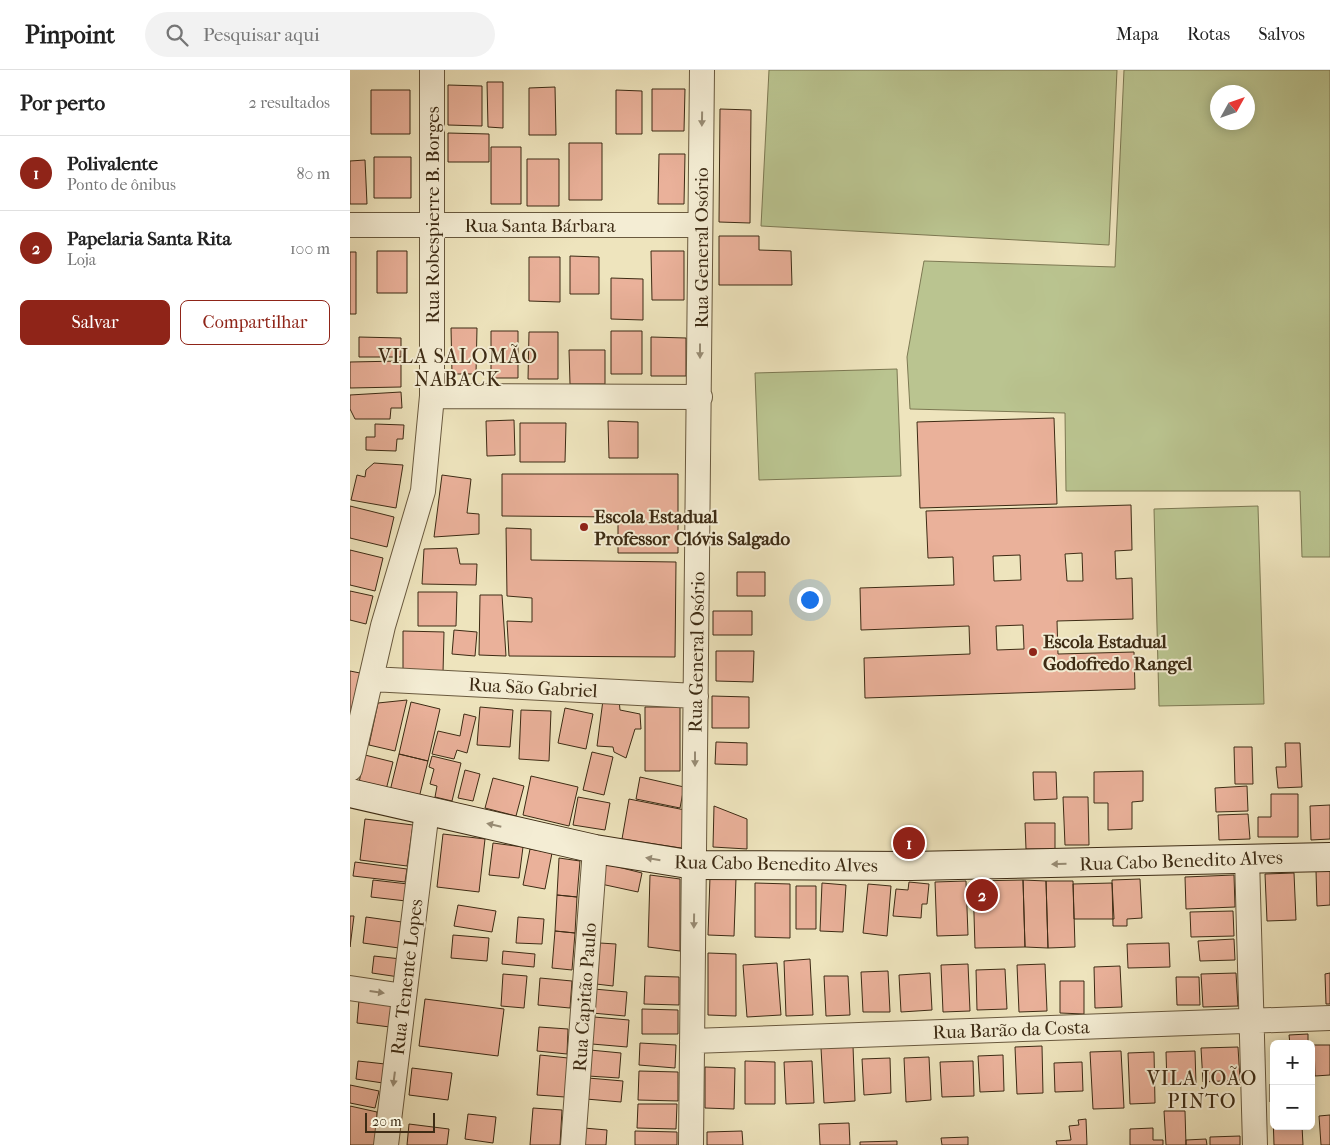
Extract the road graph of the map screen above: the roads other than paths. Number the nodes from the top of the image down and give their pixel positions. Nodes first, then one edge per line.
1 (432, 70) edge
2 (702, 70) edge
3 (350, 225) edge
4 (432, 225) junction
5 (700, 225) junction
6 (432, 396) junction
7 (700, 397) junction
8 (371, 679) junction
9 (696, 696) junction
10 (350, 769) edge
11 (350, 793) edge
12 (427, 810) junction
13 (595, 849) junction
14 (1330, 857) edge
15 (1247, 858) junction
16 (694, 865) junction
17 (350, 988) edge
18 (404, 996) junction
19 (1330, 1018) edge
20 (1252, 1020) junction
21 (692, 1041) junction
22 (386, 1145) edge
23 (573, 1145) edge
24 (691, 1145) edge
25 (1255, 1145) edge

1 - 4 street, Rua Robespierre B. Borges
2 -> 5 street, Rua General Osório
3 - 4 street, Rua Santa Bárbara
4 - 5 street, Rua Santa Bárbara
4 - 6 street, Rua Robespierre B. Borges
5 -> 7 street, Rua General Osório
6 - 7 street
6 - 8 street, Rua Robespierre B. Borges
7 - 9 street, Rua General Osório
8 - 9 street, Rua São Gabriel
8 - 10 street, Rua Robespierre B. Borges
9 -> 16 street, Rua General Osório
11 - 12 main road, Rua Cabo Benedito Alves
13 -> 12 main road, Rua Cabo Benedito Alves
12 - 18 street, Rua Tenente Lopes
16 -> 13 main road, Rua Cabo Benedito Alves
13 - 23 street, Rua Capitão Paulo
14 - 15 main road, Rua Cabo Benedito Alves
15 -> 16 main road, Rua Cabo Benedito Alves
15 - 20 street
16 -> 21 street, Rua General Osório
17 -> 18 street
18 -> 22 street, Rua Tenente Lopes
19 - 20 street, Rua Barão da Costa
20 - 21 street, Rua Barão da Costa
20 - 25 street
21 - 24 street, Rua General Osório

